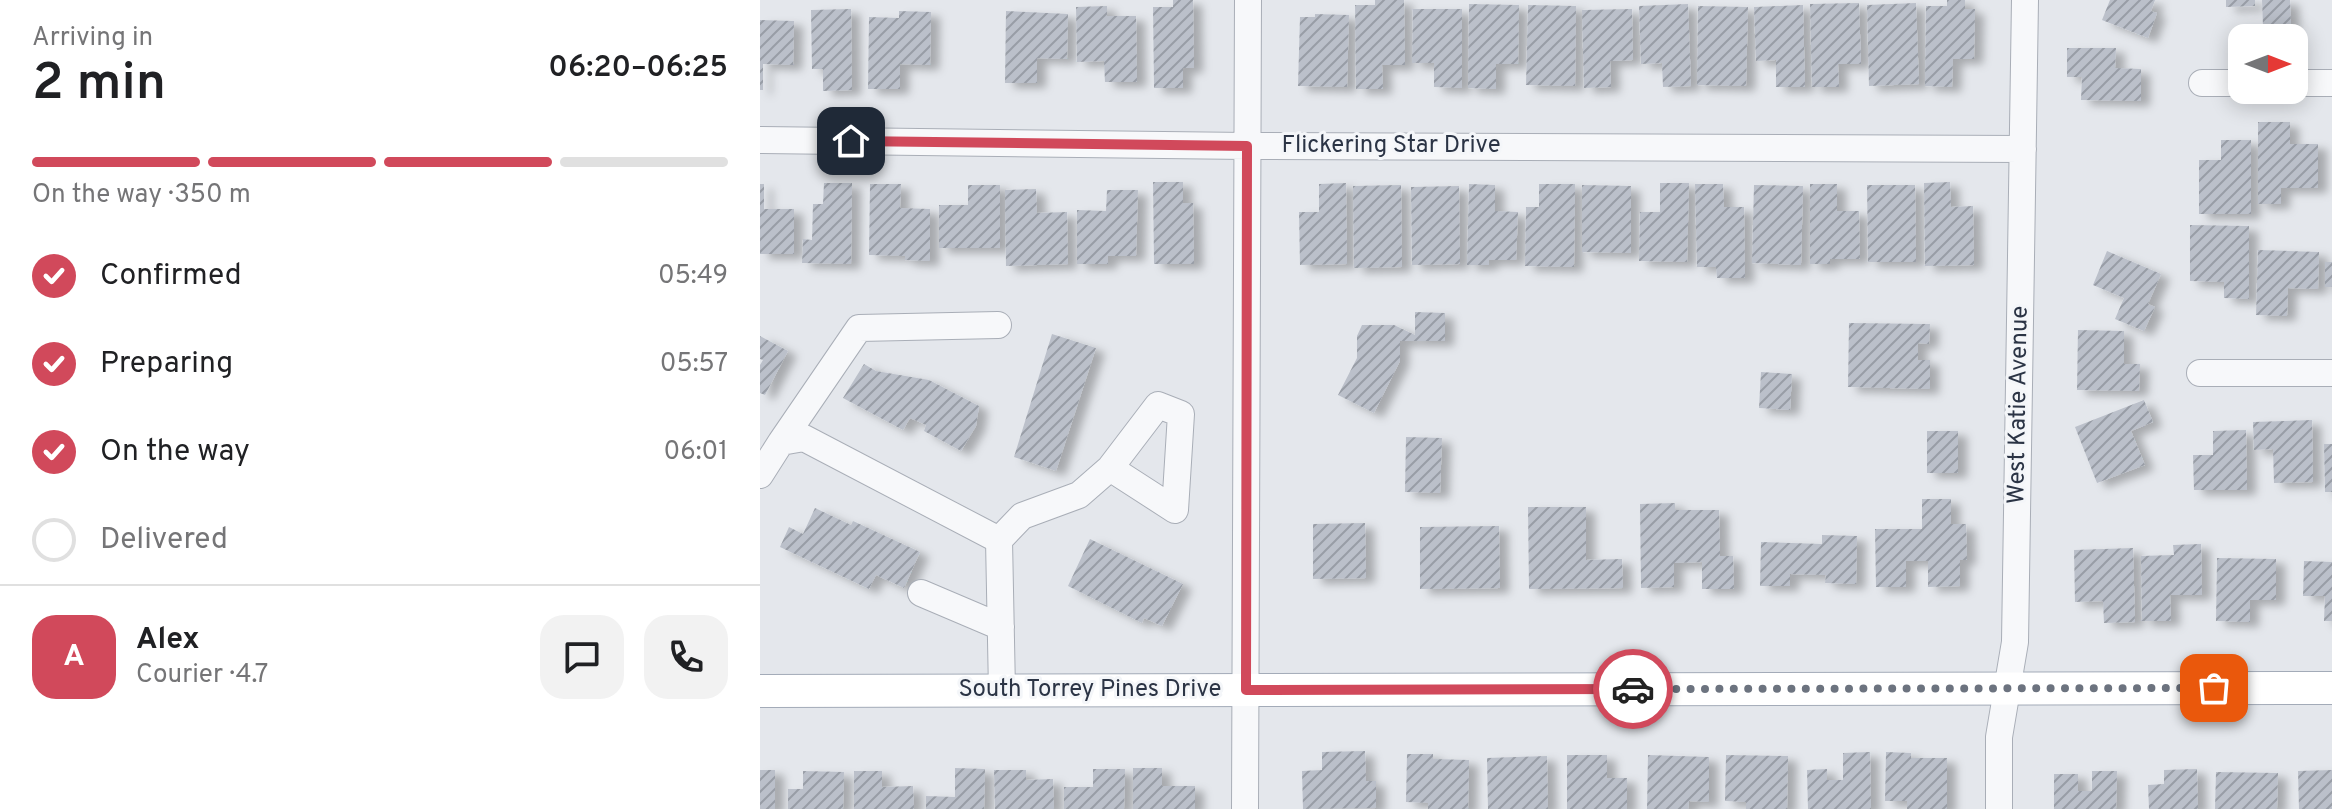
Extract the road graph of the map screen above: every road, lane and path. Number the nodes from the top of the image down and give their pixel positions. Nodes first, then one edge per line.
1 (1248, 0) edge
2 (2025, 0) edge
3 (2202, 83) dead end
4 (2228, 83) edge
5 (2308, 83) edge
6 (2332, 83) edge
7 (760, 140) edge
8 (1247, 146) junction
9 (2023, 149) junction
10 (998, 325) dead end
11 (2200, 373) dead end
12 (2332, 373) edge
13 (781, 442) junction
14 (1110, 468) dead end
15 (760, 475) edge
16 (999, 540) junction
17 (921, 593) dead end
18 (1001, 627) junction
19 (2008, 688) junction
20 (2332, 688) edge
21 (1246, 690) junction
22 (760, 691) edge
23 (1002, 691) junction
24 (1245, 809) edge
25 (1999, 809) edge

1 - 8 street
2 - 9 street, West Katie Avenue
3 - 4 street
5 - 6 street
7 - 8 street, Flickering Star Drive
8 - 9 street, Flickering Star Drive
8 - 21 street
9 - 19 street, West Katie Avenue
10 - 13 street
11 - 12 street
13 - 15 street
13 - 16 street
14 - 16 street
16 - 18 street
17 - 18 street
18 - 23 street
19 - 20 main road, South Torrey Pines Drive
19 - 21 main road, South Torrey Pines Drive
19 - 25 street, West Katie Avenue
21 - 23 main road, South Torrey Pines Drive
21 - 24 street
22 - 23 main road, South Torrey Pines Drive

